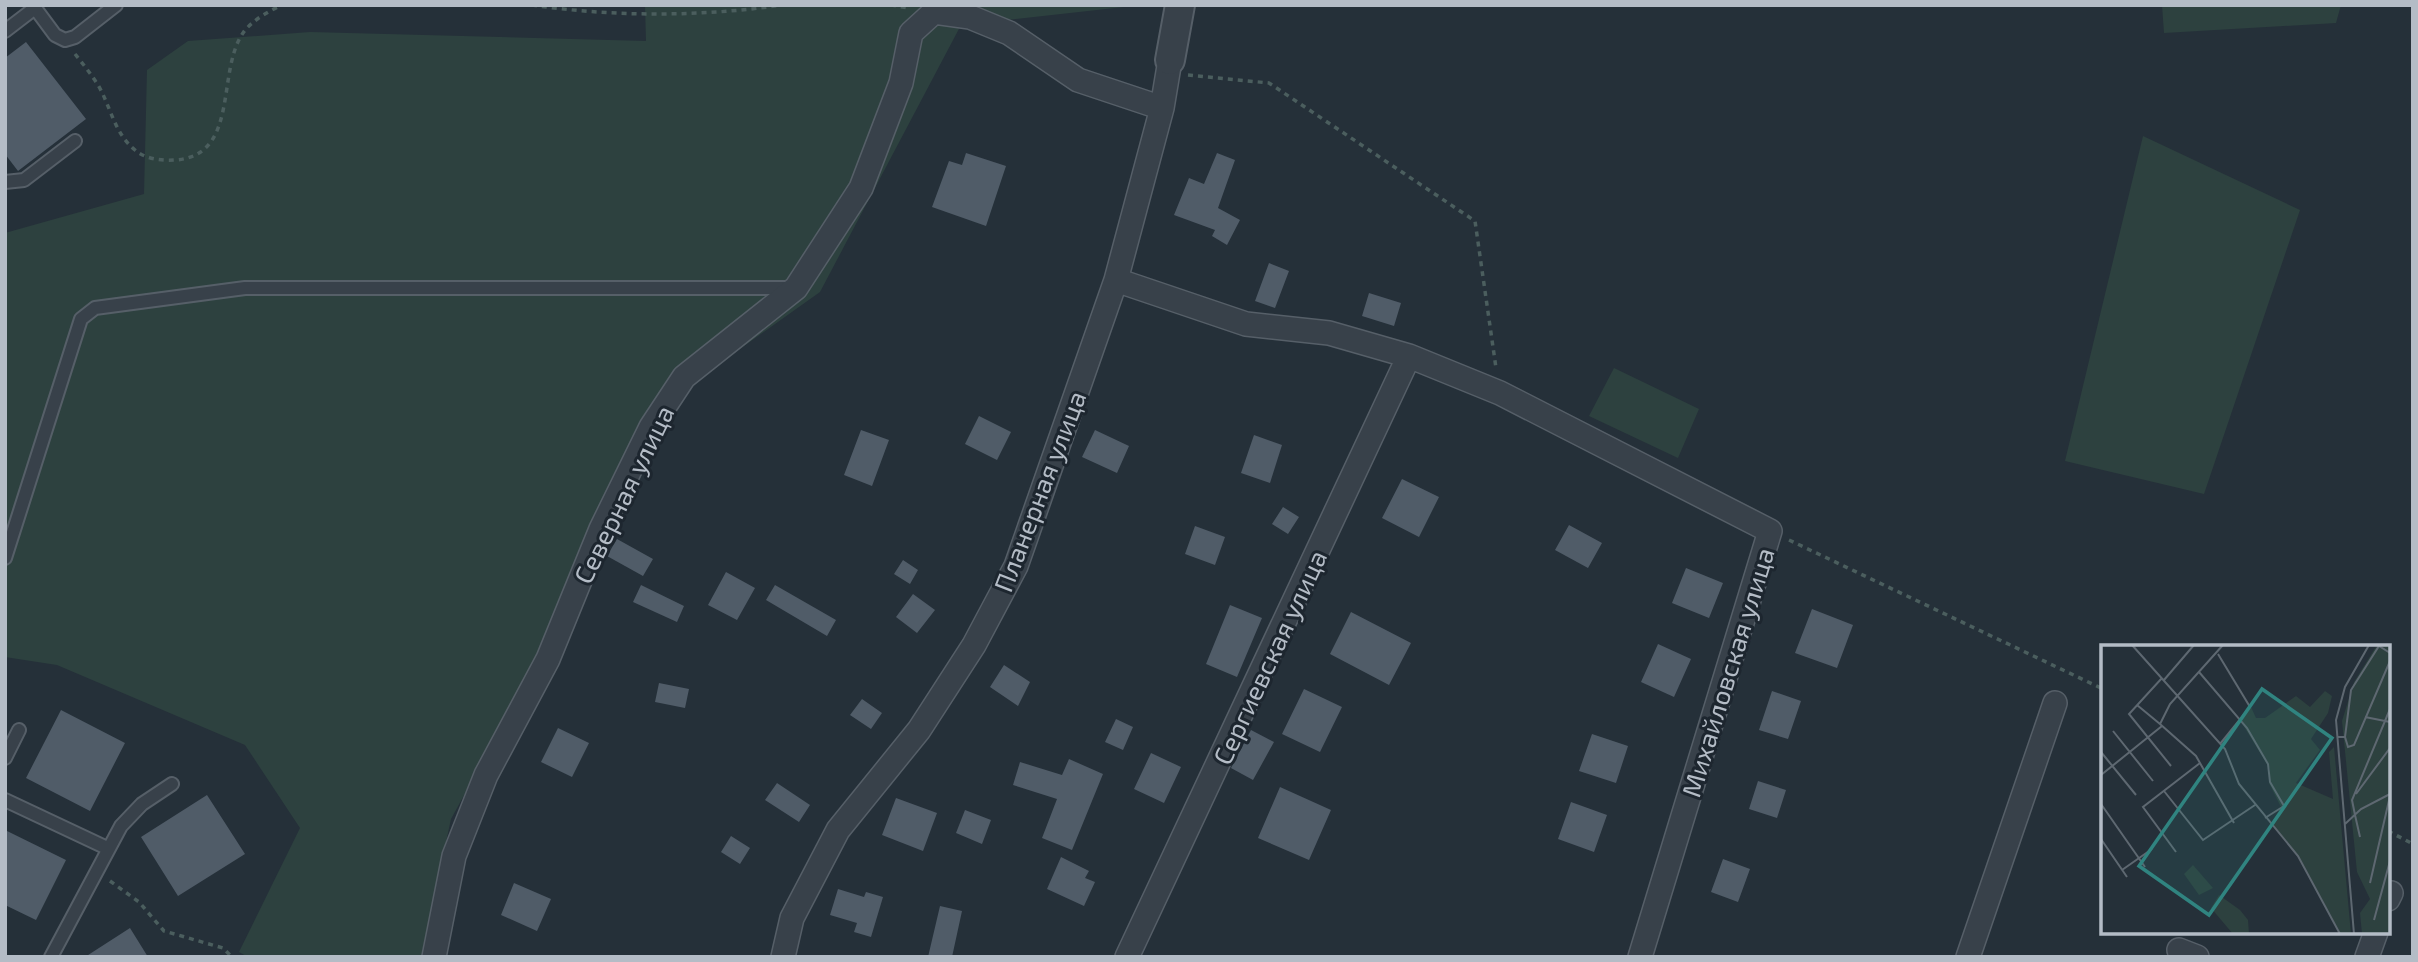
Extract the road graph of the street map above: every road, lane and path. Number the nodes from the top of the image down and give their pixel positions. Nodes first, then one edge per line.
1 (116, 5) edge
2 (282, 5) edge
3 (532, 5) edge
4 (782, 5) edge
5 (1180, 5) edge
6 (34, 7) edge
7 (5, 31) edge
8 (65, 40) junction
9 (1169, 66) junction
10 (1162, 108) junction
11 (75, 141) dead end
12 (5, 182) edge
13 (1116, 280) junction
14 (796, 288) junction
15 (1409, 356) junction
16 (1500, 393) junction
17 (1770, 531) junction
18 (5, 558) edge
19 (2101, 689) edge
20 (2055, 703) dead end
21 (19, 730) dead end
22 (5, 758) edge
23 (172, 784) dead end
24 (5, 800) edge
25 (2390, 832) edge
26 (2413, 845) edge
27 (107, 848) junction
28 (107, 878) dead end
29 (2375, 934) edge
30 (51, 957) edge
31 (232, 957) edge
32 (434, 957) edge
33 (783, 957) edge
34 (1127, 957) edge
35 (1640, 957) edge
36 (1968, 957) edge
37 (2367, 957) edge

1 - 8 lane
2 - 8 path
3 - 4 path
5 - 9 street
6 - 7 lane
6 - 8 lane
9 - 10 street, Планерная улица
9 - 16 path
10 - 13 street, Планерная улица
10 - 14 street, Северная улица
11 - 12 lane
13 - 15 street, Михайловская улица
13 - 33 street, Планерная улица
14 - 18 lane
14 - 32 street, Северная улица
15 - 16 street, Михайловская улица
15 - 34 street, Сергиевская улица
16 - 17 street, Михайловская улица
17 - 19 path
17 - 35 street, Михайловская улица
20 - 36 street
21 - 22 lane
23 - 27 lane
24 - 27 lane
25 - 26 path
27 - 30 lane
28 - 31 path
29 - 37 street

